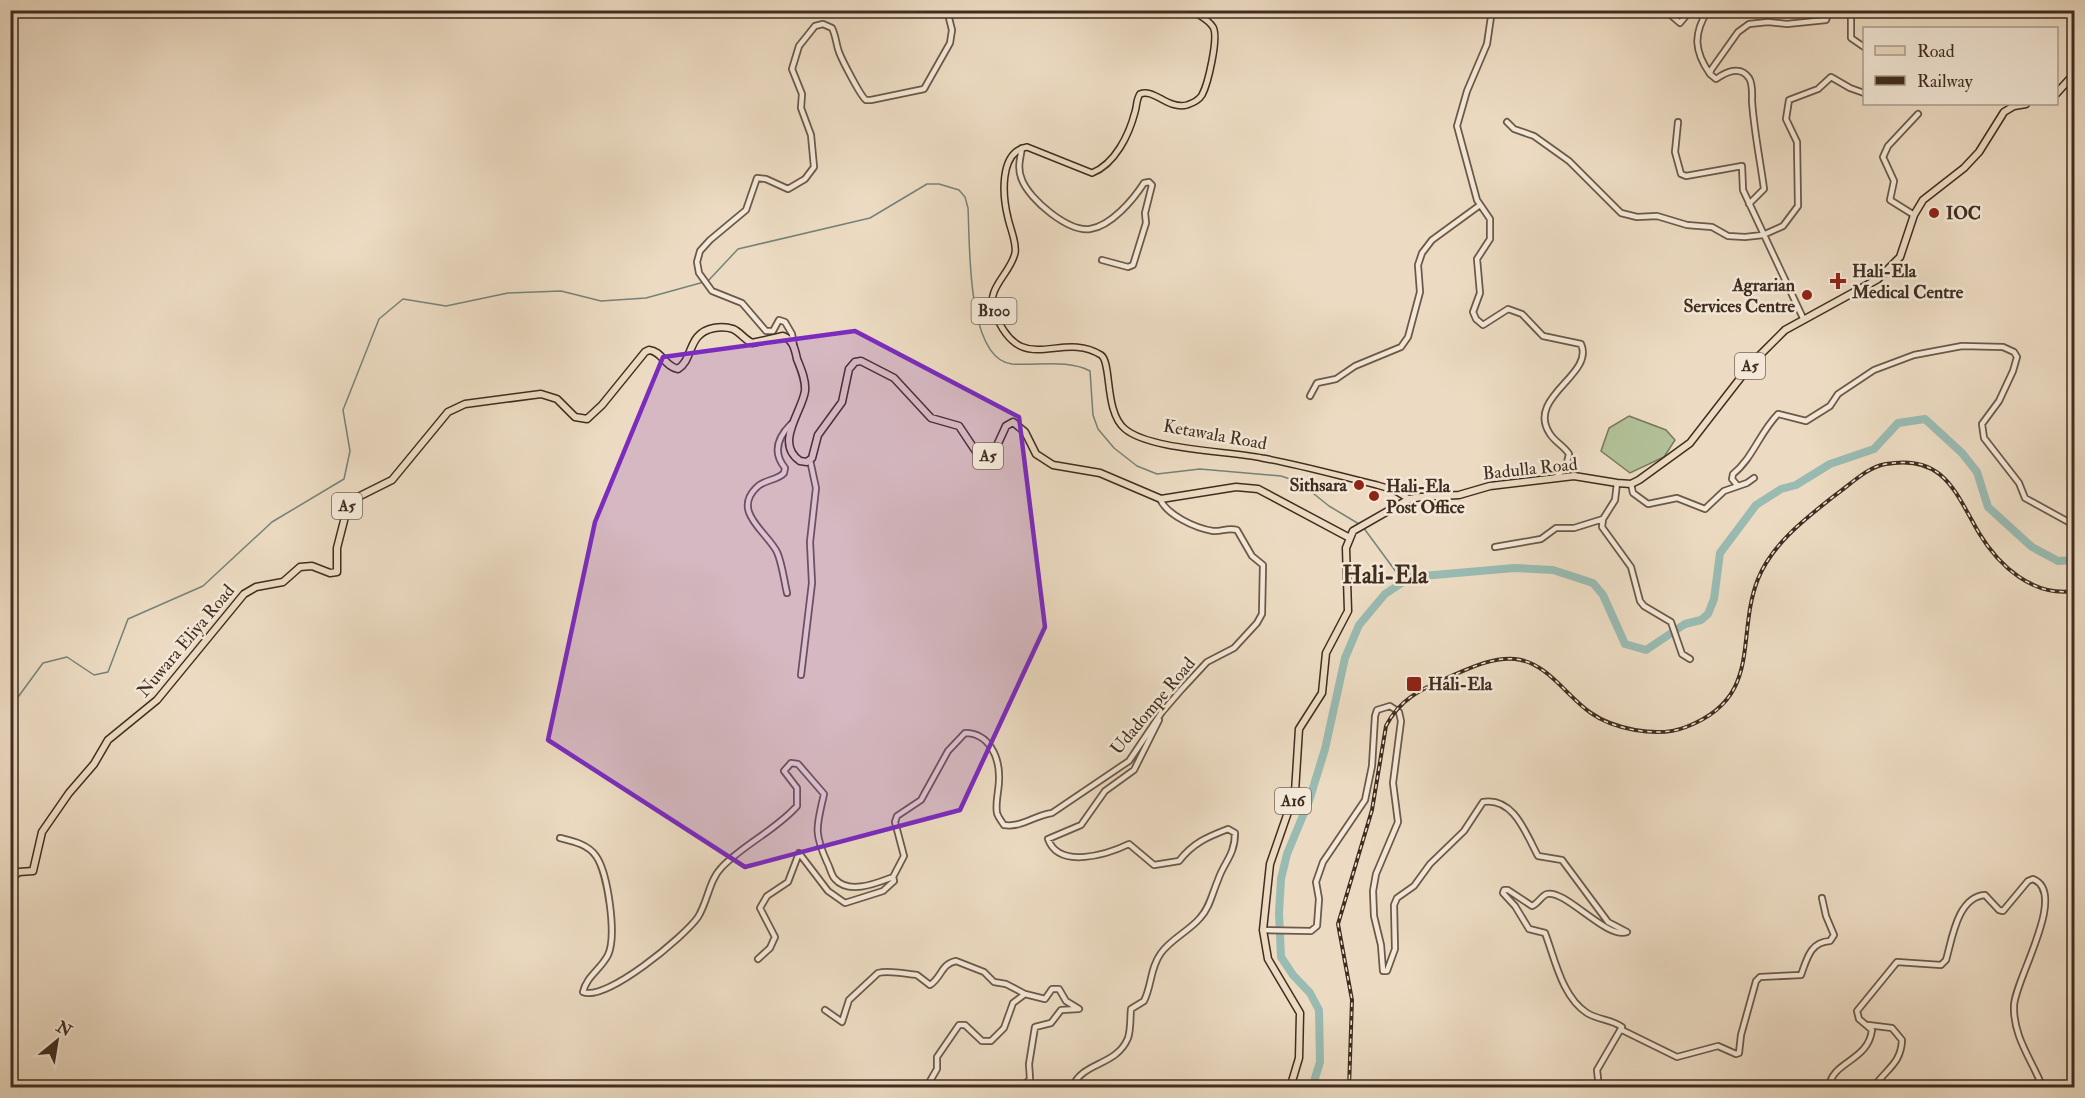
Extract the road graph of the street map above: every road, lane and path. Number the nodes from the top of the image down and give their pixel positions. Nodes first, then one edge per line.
1 (947, 10) edge
2 (1191, 10) edge
3 (1492, 10) edge
4 (1665, 10) edge
5 (1685, 10) edge
6 (1708, 10) edge
7 (1830, 10) edge
8 (1851, 10) edge
9 (1863, 45) edge
10 (1710, 74) junction
11 (2074, 74) edge
12 (2058, 92) edge
13 (1863, 93) edge
14 (2020, 105) edge
15 (1918, 114) dead end
16 (1507, 122) dead end
17 (1677, 122) dead end
18 (1022, 148) junction
19 (1749, 204) junction
20 (1480, 205) junction
21 (1914, 215) junction
22 (1763, 235) junction
23 (1102, 260) dead end
24 (1803, 318) junction
25 (794, 346) junction
26 (1310, 396) dead end
27 (791, 424) junction
28 (810, 460) junction
29 (1555, 478) junction
30 (1754, 478) dead end
31 (1617, 483) junction
32 (1631, 484) junction
33 (1738, 486) junction
34 (1160, 499) junction
35 (1409, 499) junction
36 (1603, 519) junction
37 (2074, 525) edge
38 (1348, 537) junction
39 (1495, 547) dead end
40 (787, 593) dead end
41 (1690, 659) dead end
42 (801, 675) dead end
43 (1162, 712) junction
44 (560, 838) dead end
45 (893, 878) junction
46 (10, 894) edge
47 (1822, 898) dead end
48 (1263, 930) junction
49 (758, 959) dead end
50 (1024, 994) junction
51 (825, 1010) dead end
52 (1868, 1025) junction
53 (1622, 1030) junction
54 (926, 1088) edge
55 (1022, 1088) edge
56 (1072, 1088) edge
57 (1290, 1088) edge
58 (1599, 1088) edge
59 (1829, 1088) edge
60 (1873, 1088) edge
61 (2043, 1088) edge

1 - 25 street
2 - 18 main road
3 - 20 street
4 - 5 street
6 - 10 street
7 - 10 street
8 - 9 street
10 - 19 street
11 - 12 highway
13 - 22 street
14 - 21 highway, A5
15 - 21 street
16 - 22 street
17 - 19 street
18 - 23 street
18 - 35 main road, Ketawala Road / B100
19 - 22 street
20 - 26 street
20 - 29 street
21 - 24 highway, A5
22 - 24 street
24 - 32 highway, A5
25 - 27 highway
25 - 46 highway, Nuwara Eliya Road / A5
27 - 28 highway
27 - 40 street
28 - 34 highway, A5
28 - 42 street
29 - 31 highway, Badulla Road
29 - 35 highway, Badulla Road
30 - 33 street
31 - 32 highway, Badulla Road
31 - 36 street
32 - 33 street
33 - 37 street
34 - 38 highway
34 - 43 street, Udadompe Road
35 - 38 highway, Badulla Road
36 - 39 street
36 - 41 street
38 - 48 highway, A16
43 - 45 street, Udadompe Road
43 - 56 street
44 - 45 street
45 - 49 street
47 - 53 street
48 - 53 street
48 - 57 highway, A16
50 - 51 street
50 - 54 street
50 - 55 street
52 - 59 street
52 - 60 street
52 - 61 street
53 - 58 street

